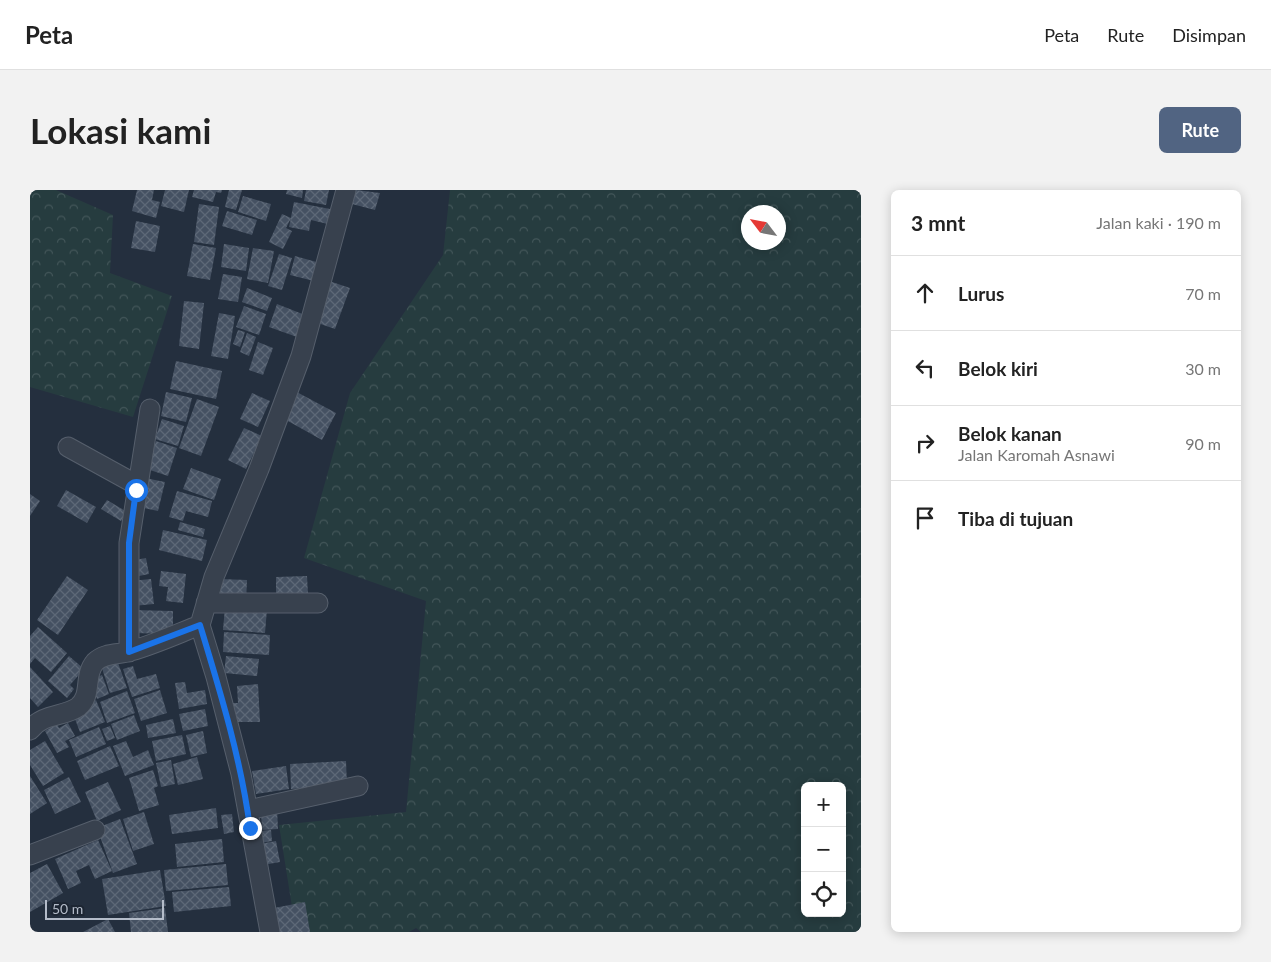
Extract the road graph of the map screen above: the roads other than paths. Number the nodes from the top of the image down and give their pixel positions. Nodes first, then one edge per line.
1 (346, 190) edge
2 (150, 409) dead end
3 (68, 447) dead end
4 (137, 485) junction
5 (206, 603) junction
6 (318, 603) dead end
7 (200, 625) junction
8 (129, 652) junction
9 (30, 730) edge
10 (358, 786) dead end
11 (248, 810) junction
12 (95, 830) dead end
13 (30, 854) edge
14 (270, 932) edge

1 - 5 street
2 - 4 street
3 - 4 street
4 - 8 street
5 - 6 street
5 - 7 street
7 - 8 street
7 - 11 street
8 - 9 street
10 - 11 street
11 - 14 street
12 - 13 street

